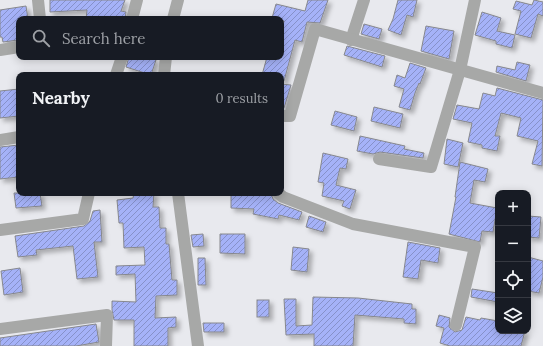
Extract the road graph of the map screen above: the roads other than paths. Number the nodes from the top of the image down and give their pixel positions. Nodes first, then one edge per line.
1 (38, 0) edge
2 (137, 0) edge
3 (178, 0) edge
4 (364, 0) edge
5 (475, 0) edge
6 (40, 16) edge
7 (133, 16) edge
8 (174, 16) edge
9 (351, 40) junction
10 (16, 47) edge
11 (0, 50) edge
12 (121, 60) edge
13 (166, 60) edge
14 (460, 70) junction
15 (117, 72) edge
16 (164, 72) edge
17 (543, 94) edge
18 (284, 116) edge
19 (16, 137) edge
20 (0, 140) edge
21 (379, 159) dead end
22 (87, 196) edge
23 (178, 196) edge
24 (282, 196) edge
25 (0, 230) edge
26 (456, 325) dead end
27 (0, 329) edge
28 (106, 346) edge
29 (198, 346) edge

1 - 6 street
2 - 7 street
3 - 8 street
4 - 9 street
5 - 14 street
9 - 14 street
9 - 18 street
10 - 11 street
12 - 15 street
13 - 16 street
14 - 17 street
14 - 21 street
19 - 20 street
22 - 25 street
23 - 29 street
24 - 26 street
27 - 28 street

